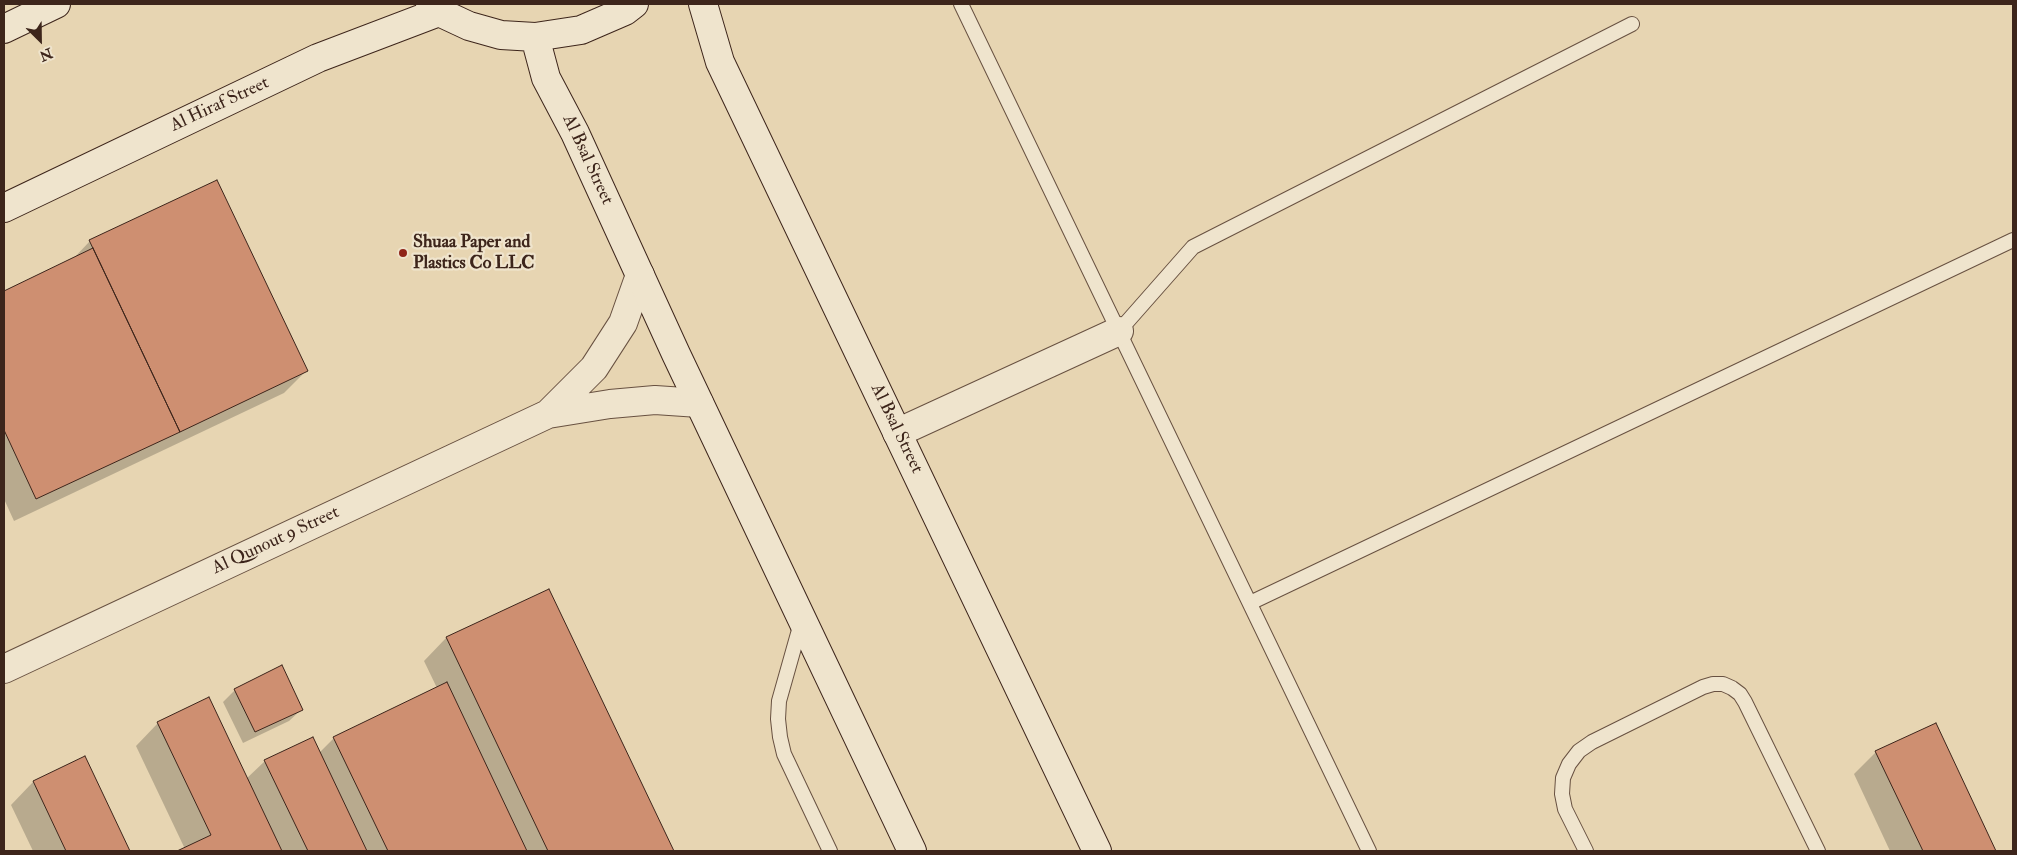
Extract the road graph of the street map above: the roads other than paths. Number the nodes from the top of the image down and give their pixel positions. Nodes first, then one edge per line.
1 (56, 4) edge
2 (634, 4) edge
3 (703, 4) edge
4 (961, 4) edge
5 (434, 8) edge
6 (1632, 24) dead end
7 (4, 29) edge
8 (535, 37) junction
9 (4, 208) edge
10 (2013, 240) edge
11 (640, 275) junction
12 (1119, 332) junction
13 (699, 403) junction
14 (548, 414) junction
15 (897, 433) junction
16 (1250, 603) junction
17 (802, 620) junction
18 (4, 669) edge
19 (830, 851) edge
20 (912, 851) edge
21 (1097, 851) edge
22 (1368, 851) edge
23 (1586, 851) edge
24 (1818, 851) edge

1 - 7 street
2 - 8 street
3 - 15 street, Al Bsal Street
4 - 12 lane
5 - 8 street
5 - 9 street, Al Hiraf Street
6 - 12 lane
8 - 11 street, Al Bsal Street
10 - 16 lane
11 - 13 street, Al Bsal Street
11 - 14 street, Al Qunout 9 Street
12 - 15 street
12 - 16 lane
13 - 14 street, Al Qunout 9 Street
13 - 17 street, Al Bsal Street
14 - 18 street, Al Qunout 9 Street
15 - 21 street, Al Bsal Street
16 - 22 lane
17 - 19 lane
17 - 20 street, Al Bsal Street
23 - 24 lane

